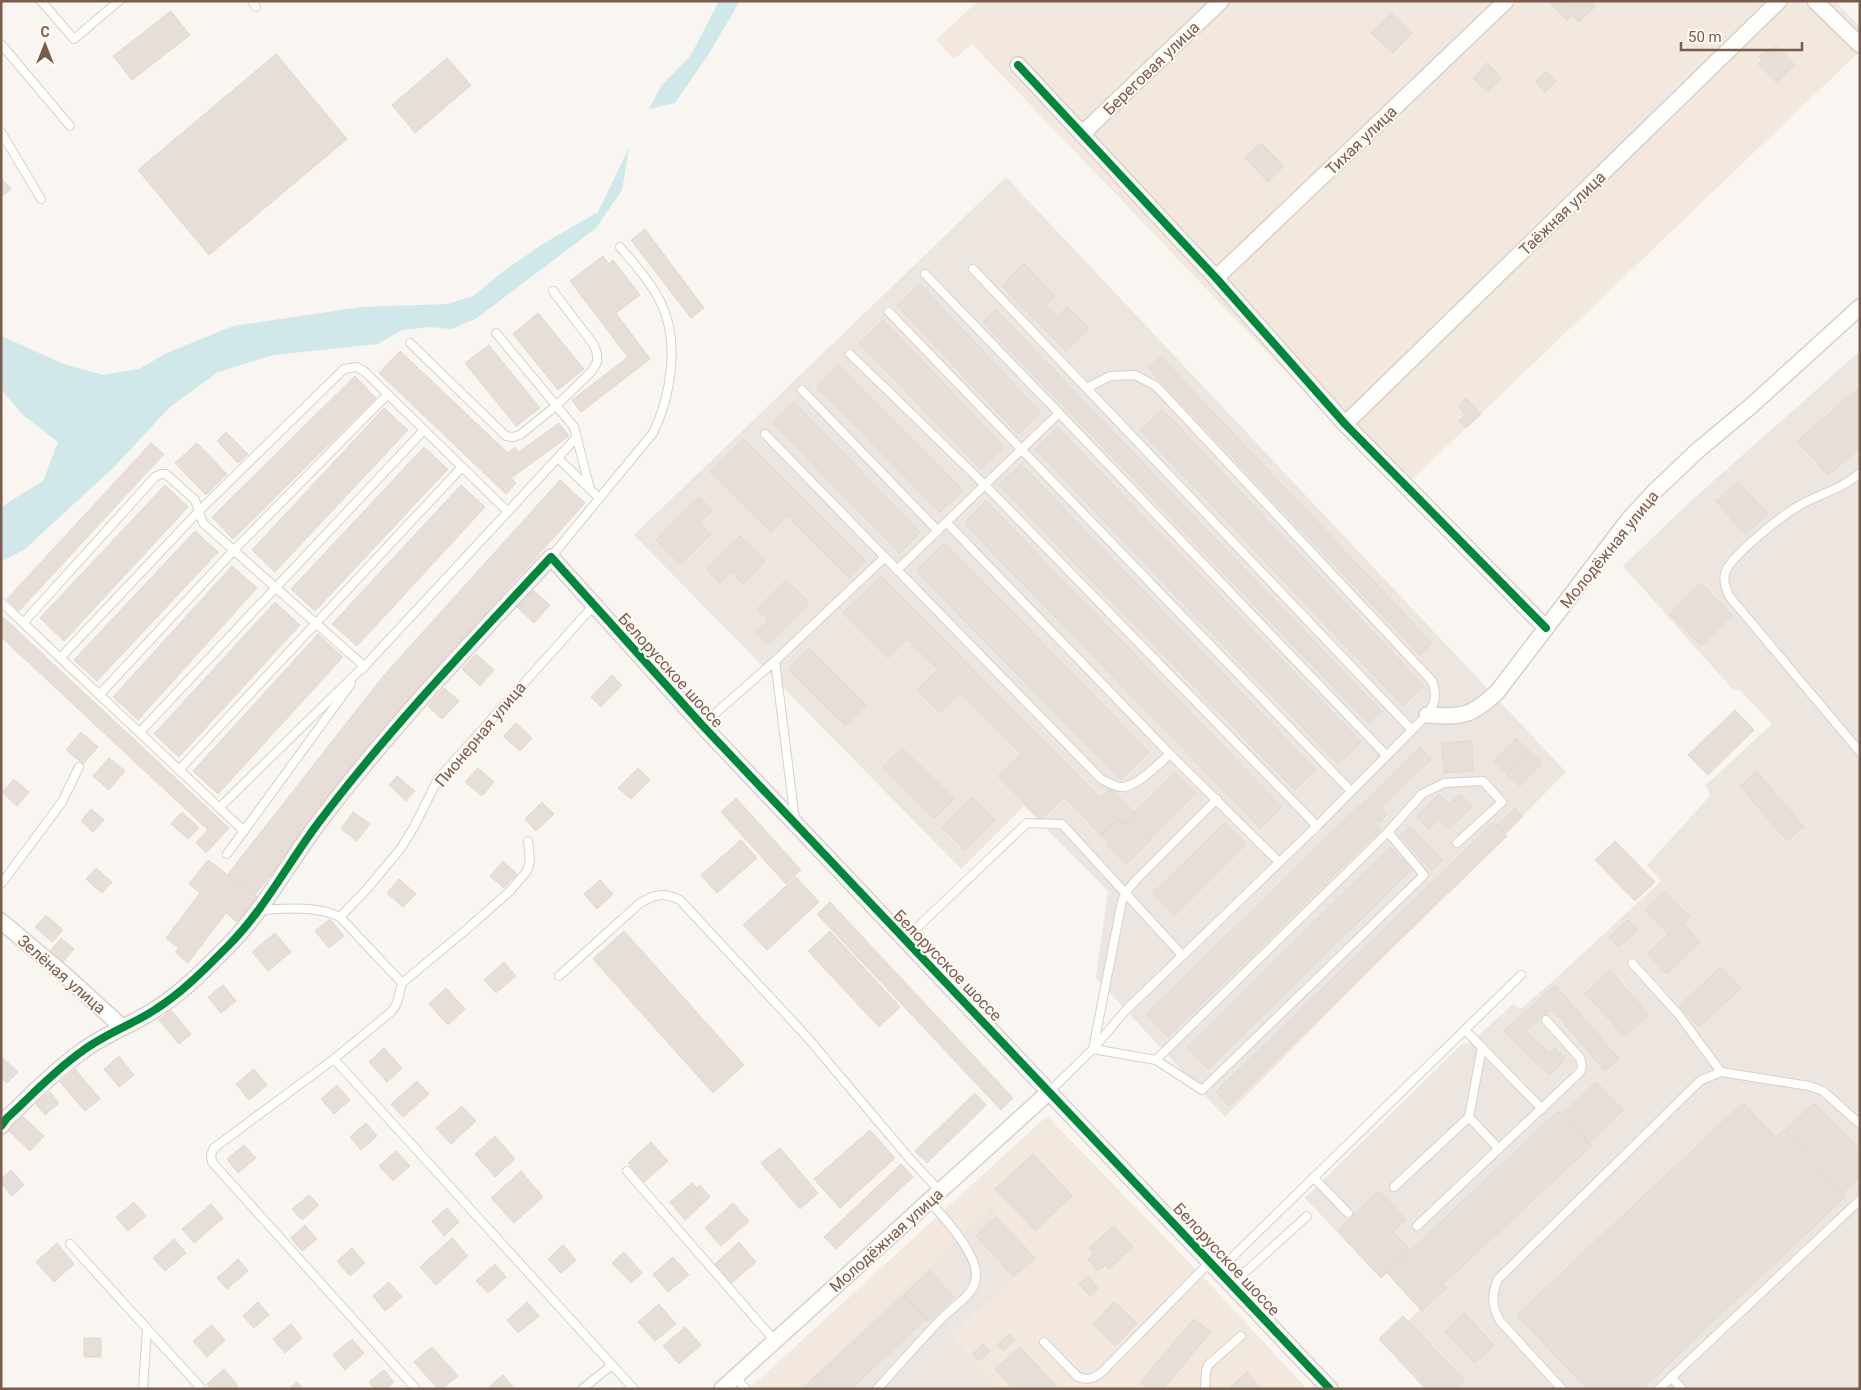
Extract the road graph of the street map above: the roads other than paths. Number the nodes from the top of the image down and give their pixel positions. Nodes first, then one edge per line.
1 (41, 1) edge
2 (119, 1) edge
3 (1221, 1) edge
4 (1506, 1) edge
5 (1779, 1) edge
6 (1815, 1) edge
7 (1, 44) edge
8 (1860, 44) edge
9 (1018, 65) dead end
10 (70, 126) dead end
11 (1, 132) edge
12 (1082, 134) junction
13 (41, 199) dead end
14 (620, 248) dead end
15 (973, 269) dead end
16 (925, 274) dead end
17 (1216, 278) junction
18 (553, 291) dead end
19 (1860, 308) edge
20 (888, 312) dead end
21 (496, 333) dead end
22 (410, 343) dead end
23 (850, 354) dead end
24 (1087, 388) junction
25 (802, 390) dead end
26 (388, 394) junction
27 (557, 405) junction
28 (1059, 413) junction
29 (1345, 424) junction
30 (424, 430) junction
31 (765, 434) dead end
32 (578, 437) junction
33 (1022, 450) junction
34 (558, 458) junction
35 (462, 467) junction
36 (1860, 473) edge
37 (985, 485) junction
38 (590, 489) junction
39 (599, 498) junction
40 (199, 511) junction
41 (508, 512) junction
42 (946, 523) junction
43 (938, 531) junction
44 (234, 550) junction
45 (551, 557) junction
46 (885, 557) junction
47 (897, 570) junction
48 (275, 586) junction
49 (2, 603) edge
50 (594, 605) junction
51 (24, 622) junction
52 (316, 622) junction
53 (1546, 628) junction
54 (61, 657) junction
55 (775, 661) junction
56 (364, 666) junction
57 (100, 694) junction
58 (1427, 715) junction
59 (702, 725) junction
60 (1412, 730) junction
61 (140, 732) junction
62 (1860, 752) edge
63 (1170, 754) junction
64 (1386, 756) junction
65 (79, 767) dead end
66 (179, 770) junction
67 (1351, 791) junction
68 (1217, 799) junction
69 (219, 808) junction
70 (796, 825) junction
71 (1316, 826) junction
72 (244, 832) junction
73 (1388, 832) junction
74 (528, 842) dead end
75 (1457, 843) dead end
76 (227, 854) dead end
77 (1279, 862) junction
78 (1, 884) edge
79 (1126, 892) junction
80 (258, 910) junction
81 (340, 917) junction
82 (1, 921) edge
83 (904, 940) junction
84 (1182, 955) junction
85 (1632, 963) dead end
86 (1521, 975) dead end
87 (559, 976) dead end
88 (402, 983) junction
89 (1546, 1020) dead end
90 (122, 1027) junction
91 (1465, 1030) junction
92 (1482, 1047) junction
93 (1093, 1048) junction
94 (334, 1059) junction
95 (1156, 1060) junction
96 (1721, 1072) junction
97 (1050, 1091) junction
98 (1542, 1108) junction
99 (1468, 1117) junction
100 (3, 1119) edge
101 (1860, 1124) edge
102 (1500, 1149) junction
103 (627, 1171) dead end
104 (1313, 1178) junction
105 (1394, 1187) dead end
106 (940, 1191) junction
107 (1860, 1200) edge
108 (929, 1201) junction
109 (1348, 1213) dead end
110 (1307, 1216) dead end
111 (1417, 1226) dead end
112 (70, 1244) dead end
113 (1215, 1266) junction
114 (1232, 1284) junction
115 (147, 1329) junction
116 (1241, 1336) dead end
117 (775, 1341) junction
118 (1044, 1342) dead end
119 (612, 1365) junction
120 (735, 1378) junction
121 (1671, 1378) junction
122 (143, 1389) edge
123 (202, 1389) edge
124 (416, 1389) edge
125 (582, 1389) edge
126 (634, 1389) edge
127 (722, 1389) edge
128 (746, 1389) edge
129 (877, 1389) edge
130 (1205, 1389) edge
131 (1330, 1389) edge
132 (1562, 1389) edge
133 (1659, 1389) edge
134 (1682, 1389) edge

1 - 2 lane
3 - 12 street, Береговая улица
4 - 17 street, Тихая улица
5 - 29 street, Таёжная улица
6 - 8 street
7 - 10 lane
9 - 12 street
11 - 13 lane
12 - 17 street
14 - 39 lane
15 - 24 lane
16 - 28 lane
17 - 29 street
18 - 27 lane
19 - 53 street, Молодёжная улица
20 - 33 lane
21 - 27 lane
22 - 27 lane
23 - 37 lane
24 - 58 lane
24 - 60 lane
25 - 43 lane
26 - 30 lane
26 - 40 lane
26 - 44 lane
27 - 32 lane
28 - 33 lane
28 - 64 lane
29 - 53 street
30 - 35 lane
30 - 48 lane
31 - 46 lane
32 - 34 lane
32 - 38 lane
33 - 37 lane
33 - 67 lane
34 - 38 lane
34 - 41 lane
35 - 41 lane
35 - 52 lane
36 - 62 lane
37 - 42 lane
37 - 71 lane
38 - 39 lane
39 - 45 lane
40 - 44 lane
40 - 51 lane
40 - 54 lane
41 - 56 lane
42 - 43 lane
42 - 63 lane
43 - 47 lane
44 - 48 lane
44 - 57 lane
45 - 50 street, Белорусское шоссе
45 - 80 street
46 - 47 lane
46 - 55 lane
47 - 63 lane
48 - 52 lane
48 - 61 lane
49 - 51 lane
50 - 59 street, Белорусское шоссе
50 - 81 lane, Пионерная улица
51 - 54 lane
52 - 56 lane
52 - 66 lane
53 - 58 street, Молодёжная улица
54 - 57 lane
55 - 59 lane
55 - 70 lane
56 - 69 lane
56 - 72 lane
57 - 61 lane
58 - 60 lane
59 - 70 street, Белорусское шоссе
60 - 64 lane
61 - 66 lane
63 - 68 lane
64 - 67 lane
65 - 78 lane
66 - 69 lane
67 - 71 lane
68 - 77 lane
68 - 79 lane
69 - 72 lane
70 - 83 street, Белорусское шоссе
71 - 77 lane
72 - 76 lane
73 - 75 lane
73 - 95 lane
73 - 95 lane
74 - 88 lane
77 - 84 lane
79 - 83 lane
79 - 84 lane
79 - 93 lane
80 - 81 lane
80 - 90 street
81 - 88 lane
82 - 90 street, Зелёная улица
83 - 97 street, Белорусское шоссе
84 - 93 lane
85 - 96 lane
86 - 91 lane
87 - 106 lane
88 - 94 lane
89 - 98 lane
90 - 100 street
91 - 92 lane
91 - 104 lane
92 - 98 lane
92 - 99 lane
93 - 95 lane
93 - 97 lane
94 - 119 lane
94 - 124 lane
96 - 101 lane
96 - 132 lane
97 - 106 street, Молодёжная улица
97 - 113 street, Белорусское шоссе
98 - 102 lane
99 - 102 lane
99 - 105 lane
102 - 111 lane
103 - 117 lane
104 - 109 lane
104 - 113 lane
106 - 108 street, Молодёжная улица
107 - 121 lane
108 - 117 street, Молодёжная улица
108 - 129 lane
110 - 114 lane
112 - 115 lane
113 - 114 street, Белорусское шоссе
113 - 118 lane
114 - 131 street, Белорусское шоссе
115 - 122 lane
115 - 123 lane
116 - 130 lane
117 - 120 street, Молодёжная улица
119 - 125 lane
119 - 126 lane
120 - 127 street, Молодёжная улица
120 - 128 lane
121 - 133 lane
121 - 134 lane

